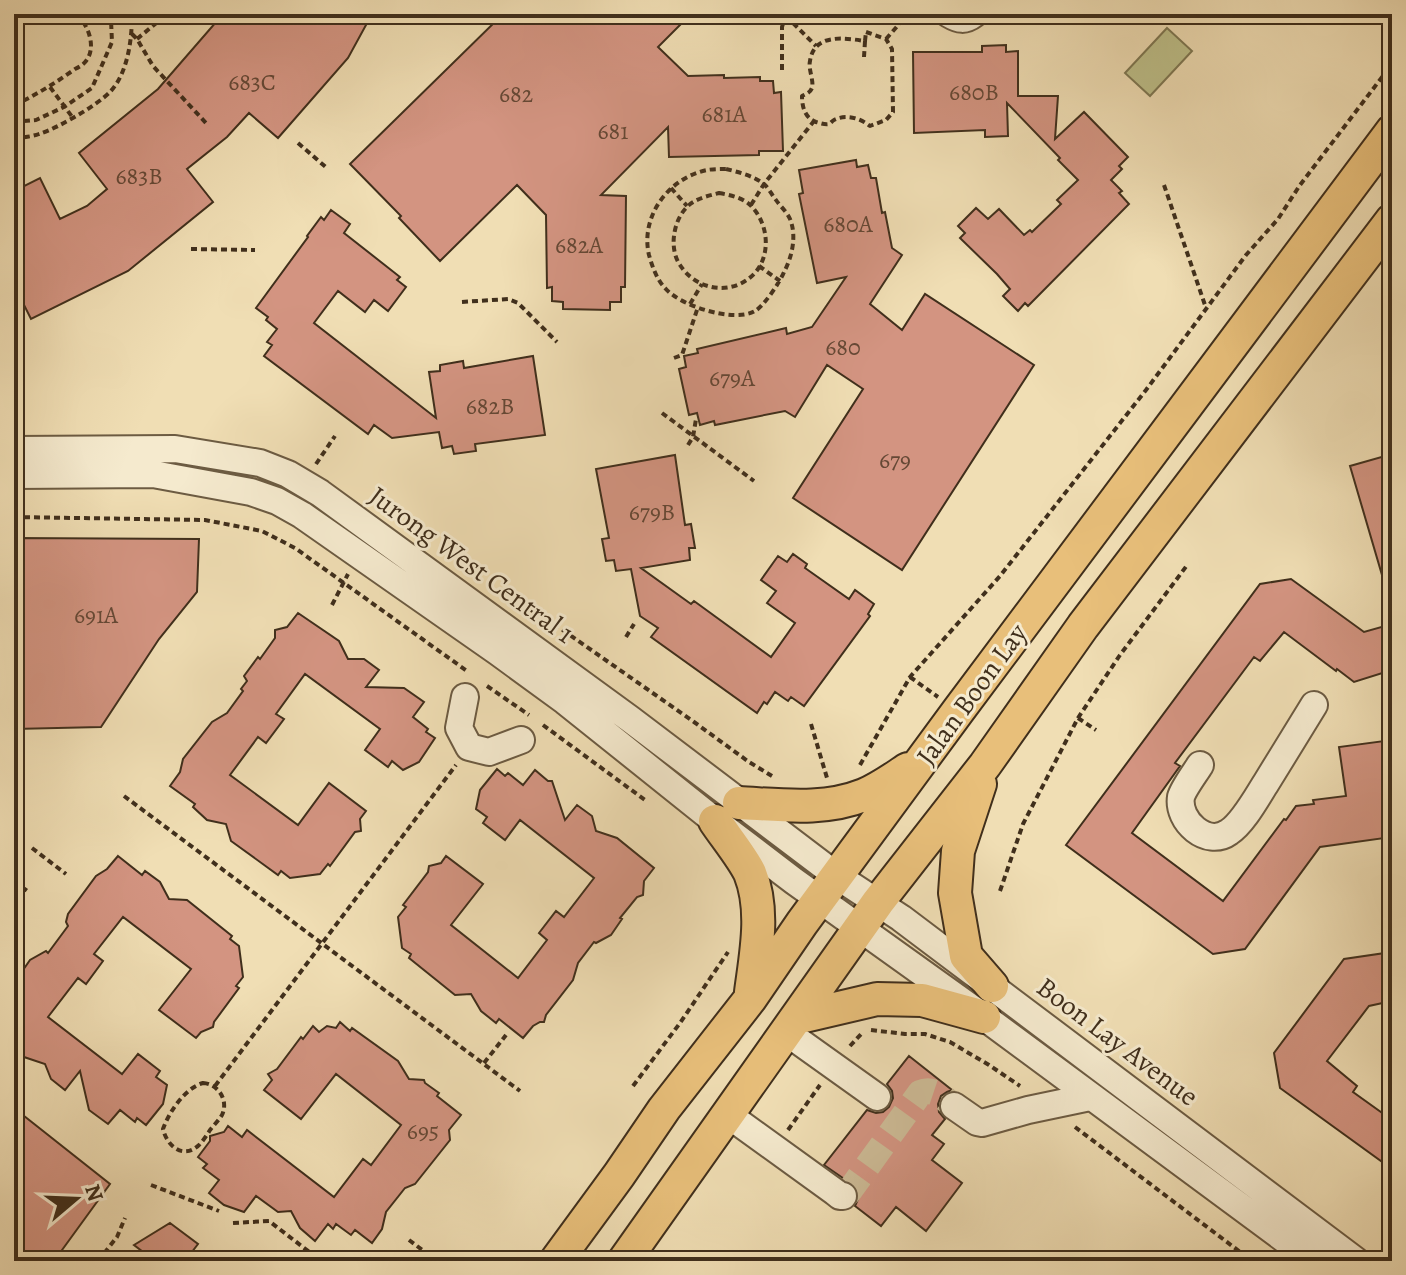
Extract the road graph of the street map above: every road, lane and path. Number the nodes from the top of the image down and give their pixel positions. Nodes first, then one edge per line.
1 (76, 14) edge
2 (88, 14) edge
3 (109, 14) edge
4 (132, 14) edge
5 (167, 14) edge
6 (785, 14) edge
7 (908, 14) edge
8 (949, 14) edge
9 (974, 14) edge
10 (81, 19) junction
11 (132, 34) junction
12 (137, 39) junction
13 (886, 39) junction
14 (865, 41) junction
15 (816, 46) junction
16 (864, 57) dead end
17 (1392, 64) edge
18 (782, 70) dead end
19 (50, 87) junction
20 (14, 104) edge
21 (64, 107) junction
22 (73, 118) junction
23 (814, 121) junction
24 (14, 122) edge
25 (206, 123) dead end
26 (1392, 131) edge
27 (14, 139) edge
28 (298, 143) dead end
29 (328, 169) dead end
30 (764, 184) junction
31 (1164, 185) dead end
32 (671, 188) junction
33 (751, 205) junction
34 (687, 206) junction
35 (1392, 220) edge
36 (191, 249) dead end
37 (255, 250) dead end
38 (759, 266) junction
39 (780, 281) junction
40 (702, 284) junction
41 (462, 302) dead end
42 (690, 304) junction
43 (698, 307) junction
44 (1206, 308) junction
45 (557, 342) dead end
46 (674, 358) dead end
47 (662, 413) dead end
48 (696, 419) dead end
49 (335, 436) dead end
50 (693, 437) junction
51 (688, 445) dead end
52 (14, 450) edge
53 (312, 470) dead end
54 (14, 475) edge
55 (754, 481) dead end
56 (14, 517) edge
57 (360, 556) junction
58 (1188, 564) dead end
59 (343, 582) junction
60 (514, 603) dead end
61 (332, 605) dead end
62 (634, 624) dead end
63 (626, 637) dead end
64 (470, 683) junction
65 (1314, 705) dead end
66 (1078, 718) junction
67 (811, 724) dead end
68 (1096, 730) dead end
69 (521, 740) dead end
70 (469, 747) junction
71 (921, 762) junction
72 (985, 765) junction
73 (1200, 765) dead end
74 (859, 767) dead end
75 (775, 778) dead end
76 (828, 784) dead end
77 (124, 796) dead end
78 (651, 804) dead end
79 (727, 812) junction
80 (32, 848) dead end
81 (66, 874) dead end
82 (14, 881) edge
83 (828, 888) junction
84 (1000, 891) dead end
85 (30, 893) dead end
86 (878, 902) junction
87 (860, 928) junction
88 (322, 944) junction
89 (729, 950) dead end
90 (992, 986) junction
91 (750, 999) junction
92 (984, 1017) junction
93 (791, 1025) junction
94 (506, 1035) dead end
95 (484, 1063) junction
96 (215, 1086) junction
97 (633, 1086) dead end
98 (520, 1091) dead end
99 (877, 1097) dead end
100 (1090, 1097) junction
101 (954, 1106) tunnel mouth
102 (727, 1114) junction
103 (151, 1185) dead end
104 (843, 1196) dead end
105 (219, 1211) dead end
106 (125, 1218) dead end
107 (233, 1223) dead end
108 (409, 1240) dead end
109 (98, 1261) edge
110 (321, 1261) edge
111 (437, 1261) edge
112 (556, 1261) edge
113 (624, 1261) edge
114 (1314, 1261) edge
115 (1356, 1261) edge

1 - 10 path
2 - 10 path
3 - 21 path
4 - 11 path
5 - 12 path
6 - 15 path
6 - 18 path
7 - 13 path
8 - 9 street
10 - 19 path
11 - 12 path
11 - 22 path
12 - 25 path
13 - 14 path
13 - 23 path
14 - 15 path
14 - 16 path
15 - 23 path
17 - 44 path
19 - 20 path
19 - 21 path
21 - 22 path
21 - 24 path
22 - 27 path
23 - 30 path
26 - 71 main road, Jalan Boon Lay
28 - 29 path
30 - 32 path
30 - 33 path
30 - 39 path
31 - 44 path
32 - 34 path
32 - 42 path
33 - 34 path
33 - 38 path
34 - 40 path
35 - 72 main road, Jalan Boon Lay
36 - 37 path
38 - 39 path
38 - 40 path
39 - 43 path
40 - 42 path
41 - 45 path
42 - 43 path
43 - 46 path
44 - 74 path
47 - 50 path
48 - 50 path
49 - 53 path
50 - 51 path
50 - 55 path
52 - 79 street, Jurong West Central 1
54 - 57 street, Jurong West Central 1
56 - 59 path
57 - 59 path
57 - 79 street, Jurong West Central 1
58 - 66 path
59 - 61 path
59 - 64 path
60 - 75 path
62 - 63 path
64 - 70 street
64 - 78 path
65 - 73 street
66 - 68 path
66 - 84 path
67 - 76 path
69 - 70 street
70 - 88 path
71 - 79 main road
71 - 83 main road, Jalan Boon Lay
72 - 86 main road, Jalan Boon Lay
72 - 90 main road
77 - 88 path
79 - 83 street, Jurong West Central 1
79 - 91 main road
80 - 81 path
82 - 85 path
83 - 86 street, Boon Lay Avenue
83 - 87 street
83 - 91 main road, Jalan Boon Lay
86 - 87 main road, Jalan Boon Lay
86 - 90 street, Boon Lay Avenue
87 - 92 street
87 - 93 main road, Jalan Boon Lay
88 - 95 path
88 - 96 path
89 - 97 path
90 - 115 street, Boon Lay Avenue
91 - 112 main road, Jalan Boon Lay
92 - 93 main road
92 - 100 street
93 - 99 street
93 - 102 main road, Jalan Boon Lay
94 - 95 path
95 - 98 path
96 - 96 path
100 - 101 street
100 - 114 street
102 - 104 street
102 - 113 main road, Jalan Boon Lay
103 - 105 path
106 - 109 path
107 - 110 path
108 - 111 path

